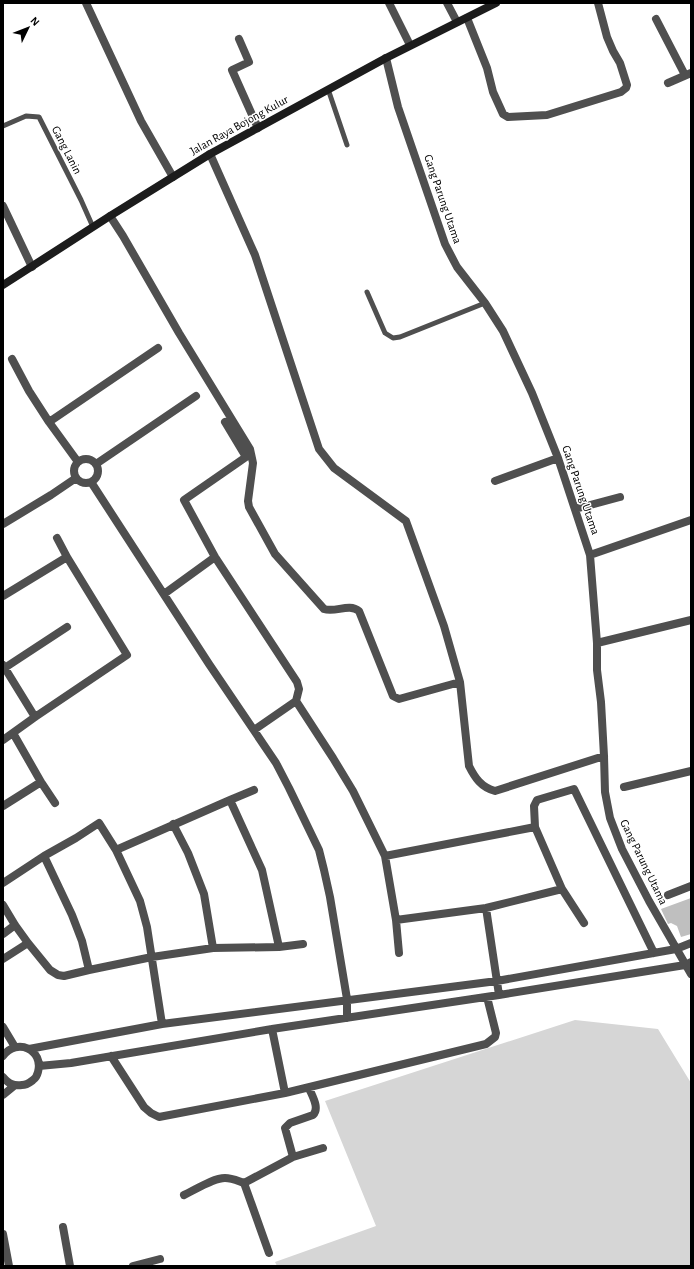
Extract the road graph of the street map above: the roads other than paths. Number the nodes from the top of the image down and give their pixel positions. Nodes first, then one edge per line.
1 (86, 3) edge
2 (389, 3) edge
3 (447, 3) edge
4 (496, 3) edge
5 (598, 3) edge
6 (467, 18) junction
7 (656, 19) dead end
8 (457, 22) junction
9 (239, 39) dead end
10 (410, 45) junction
11 (386, 58) junction
12 (688, 74) edge
13 (668, 83) dead end
14 (328, 89) junction
15 (3, 126) edge
16 (258, 128) junction
17 (347, 145) dead end
18 (210, 154) junction
19 (173, 177) junction
20 (3, 206) edge
21 (110, 216) junction
22 (93, 227) junction
23 (32, 267) junction
24 (3, 286) edge
25 (367, 292) dead end
26 (485, 303) junction
27 (158, 348) dead end
28 (12, 359) dead end
29 (196, 396) dead end
30 (49, 422) junction
31 (224, 422) dead end
32 (558, 458) junction
33 (78, 462) junction
34 (96, 464) junction
35 (76, 478) junction
36 (495, 481) dead end
37 (92, 482) junction
38 (620, 497) dead end
39 (575, 509) junction
40 (691, 520) edge
41 (3, 524) edge
42 (57, 538) dead end
43 (590, 555) junction
44 (67, 557) junction
45 (215, 557) junction
46 (164, 594) junction
47 (3, 596) edge
48 (691, 620) edge
49 (67, 627) dead end
50 (597, 643) junction
51 (4, 667) edge
52 (460, 682) junction
53 (296, 701) junction
54 (35, 717) junction
55 (254, 730) junction
56 (13, 733) junction
57 (3, 740) edge
58 (604, 756) junction
59 (691, 771) edge
60 (41, 782) junction
61 (624, 787) dead end
62 (254, 790) dead end
63 (230, 800) junction
64 (55, 804) dead end
65 (3, 806) edge
66 (173, 824) junction
67 (535, 827) junction
68 (116, 850) junction
69 (44, 856) junction
70 (385, 856) junction
71 (3, 883) edge
72 (691, 886) edge
73 (562, 889) junction
74 (668, 895) dead end
75 (3, 905) edge
76 (486, 908) junction
77 (396, 920) junction
78 (584, 923) dead end
79 (15, 926) junction
80 (3, 934) edge
81 (28, 943) junction
82 (691, 943) edge
83 (303, 944) dead end
84 (279, 947) junction
85 (213, 948) junction
86 (676, 950) junction
87 (399, 953) dead end
88 (654, 953) junction
89 (152, 957) junction
90 (3, 959) edge
91 (688, 963) edge
92 (89, 970) junction
93 (691, 974) edge
94 (497, 981) junction
95 (499, 995) junction
96 (486, 997) junction
97 (347, 999) junction
98 (347, 1018) junction
99 (162, 1024) junction
100 (3, 1027) edge
101 (272, 1029) junction
102 (15, 1047) junction
103 (29, 1049) junction
104 (3, 1056) edge
105 (111, 1056) junction
106 (40, 1066) junction
107 (3, 1077) edge
108 (14, 1086) junction
109 (309, 1088) junction
110 (285, 1093) junction
111 (3, 1095) edge
112 (323, 1148) dead end
113 (293, 1157) junction
114 (244, 1183) junction
115 (184, 1195) dead end
116 (63, 1227) dead end
117 (3, 1234) edge
118 (269, 1253) dead end
119 (160, 1259) dead end
120 (10, 1266) edge
121 (70, 1266) edge
122 (133, 1266) edge

1 - 19 street
2 - 10 street
3 - 8 street
4 - 6 main road, Jalan Raya Bojong Kulur
5 - 6 street
6 - 8 main road, Jalan Raya Bojong Kulur
7 - 12 street
8 - 10 main road, Jalan Raya Bojong Kulur
9 - 16 street
10 - 11 main road, Jalan Raya Bojong Kulur
11 - 14 main road, Jalan Raya Bojong Kulur
11 - 26 street, Gang Parung Utama
12 - 13 street
14 - 16 main road, Jalan Raya Bojong Kulur
14 - 17 lane
15 - 22 lane, Gang Lanin
16 - 18 main road, Jalan Raya Bojong Kulur
18 - 19 main road, Jalan Raya Bojong Kulur
18 - 52 street
19 - 21 main road, Jalan Raya Bojong Kulur
20 - 23 street
21 - 22 main road, Jalan Raya Bojong Kulur
21 - 52 street
22 - 23 main road, Jalan Raya Bojong Kulur
23 - 24 main road, Jalan Raya Bojong Kulur
25 - 26 lane
26 - 32 street, Gang Parung Utama
27 - 30 street
28 - 30 street
29 - 34 street
30 - 33 street
31 - 45 street
32 - 36 street
32 - 39 street, Gang Parung Utama
33 - 34 street
33 - 35 street
34 - 37 street
35 - 37 street
35 - 41 street
37 - 46 street
38 - 39 street
39 - 43 street, Gang Parung Utama
40 - 43 street
42 - 44 street
43 - 50 street, Gang Parung Utama
44 - 47 street
44 - 54 street
45 - 46 street
45 - 53 street
46 - 55 street
48 - 50 street
49 - 51 street
50 - 58 street, Gang Parung Utama
51 - 54 street
52 - 58 street
53 - 55 street
53 - 70 street
54 - 56 street
55 - 97 street
56 - 57 street
56 - 60 street
58 - 86 street, Gang Parung Utama
59 - 61 street
60 - 64 street
60 - 65 street
62 - 63 street
63 - 66 street
63 - 84 street
66 - 68 street
66 - 85 street
67 - 70 street
67 - 73 street
67 - 88 street
68 - 69 street
68 - 89 street
69 - 71 street
69 - 92 street
70 - 77 street
72 - 74 street
73 - 76 street
73 - 78 street
75 - 79 street
76 - 77 street
76 - 94 street
77 - 87 street
79 - 80 street
79 - 81 street
81 - 90 street
81 - 92 street
82 - 86 street
83 - 84 street
84 - 85 street
85 - 89 street
86 - 88 street
86 - 91 street, Gang Parung Utama
88 - 94 street
89 - 92 street
89 - 99 street
91 - 93 street, Gang Parung Utama
91 - 95 street
94 - 95 street
94 - 97 street
95 - 96 street
96 - 98 street
96 - 109 street
97 - 98 street
97 - 99 street
98 - 101 street
99 - 103 street
100 - 102 street
101 - 105 street
101 - 110 street
102 - 103 street
102 - 104 street
103 - 106 street
105 - 106 street
105 - 110 street
106 - 108 street
107 - 108 street
108 - 111 street
109 - 110 street
109 - 113 street
112 - 113 street
113 - 114 street
114 - 115 street
114 - 118 street
116 - 121 street
117 - 120 street
119 - 122 street

